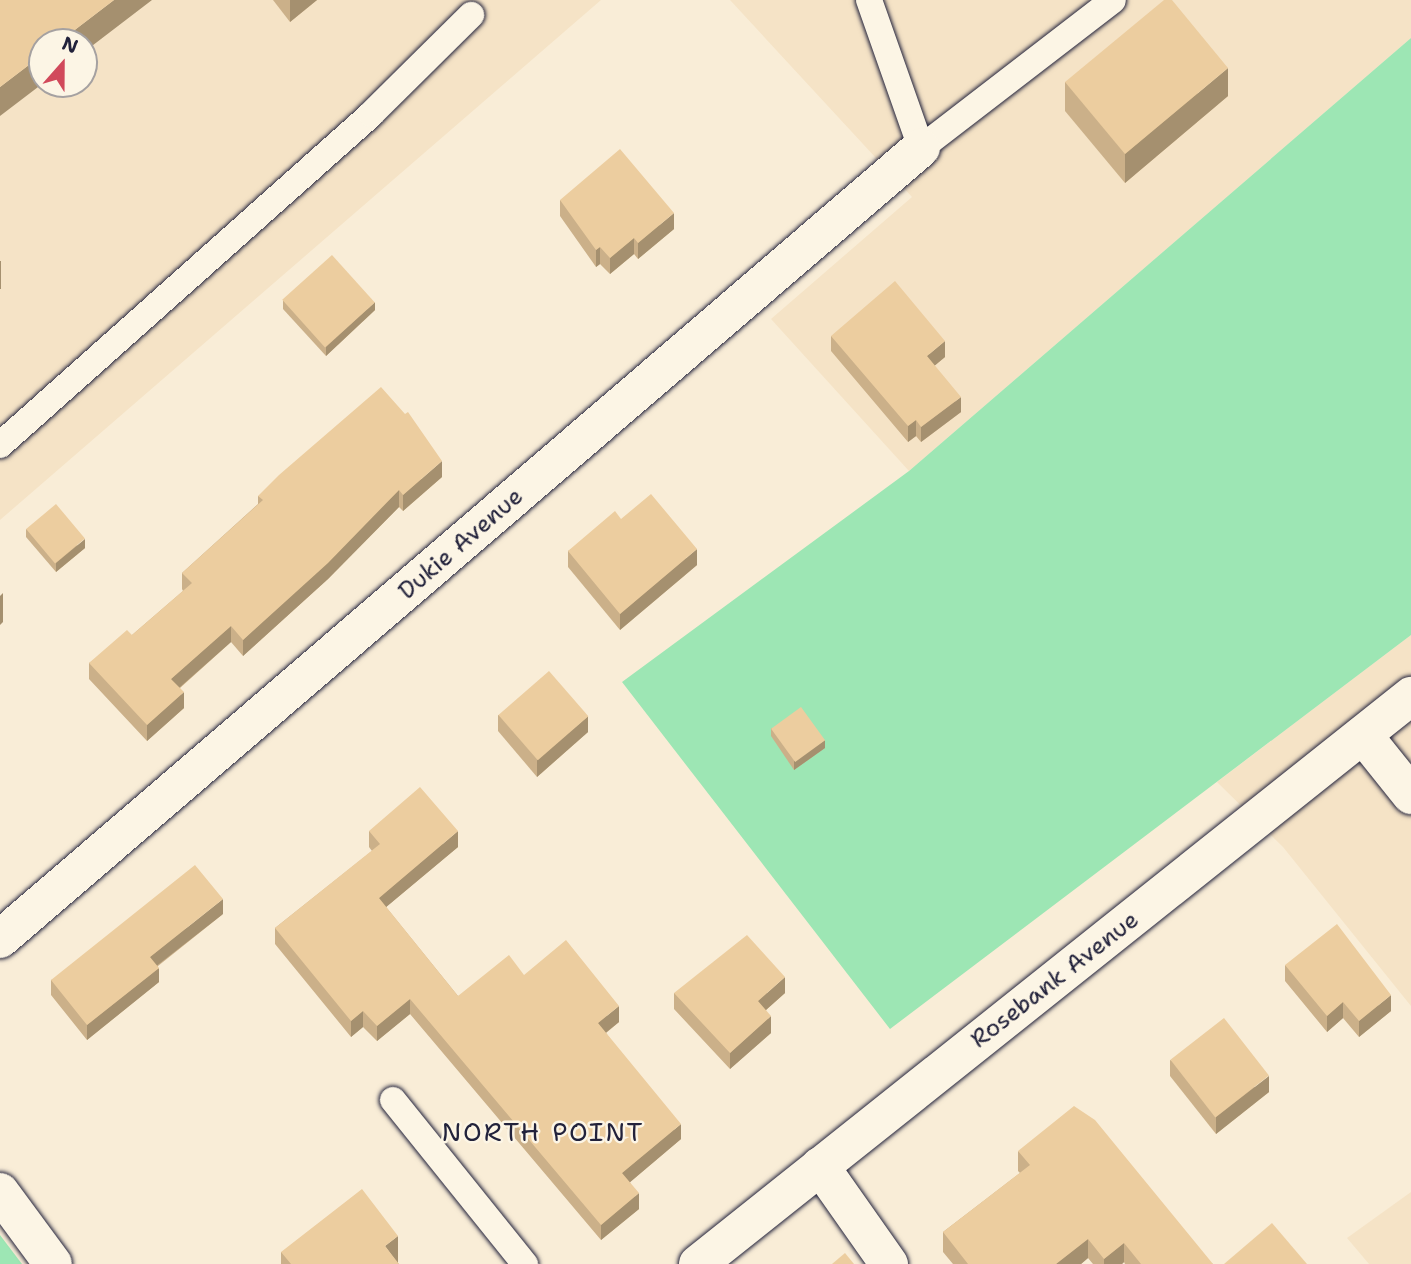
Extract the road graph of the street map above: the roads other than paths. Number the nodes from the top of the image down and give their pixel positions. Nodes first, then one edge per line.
1 (869, 0) edge
2 (1113, 0) edge
3 (471, 15) dead end
4 (921, 148) junction
5 (0, 445) edge
6 (1411, 696) edge
7 (1363, 735) junction
8 (1411, 795) edge
9 (0, 939) edge
10 (393, 1100) dead end
11 (820, 1166) junction
12 (0, 1192) edge
13 (53, 1264) edge
14 (524, 1264) edge
15 (698, 1264) edge
16 (889, 1264) edge

1 - 4 lane
2 - 4 lane
3 - 5 lane
4 - 9 street, Dukie Avenue
6 - 7 street, Rosebank Avenue
7 - 8 street
7 - 11 street, Rosebank Avenue
10 - 14 lane
11 - 15 street, Rosebank Avenue
11 - 16 street
12 - 13 street

